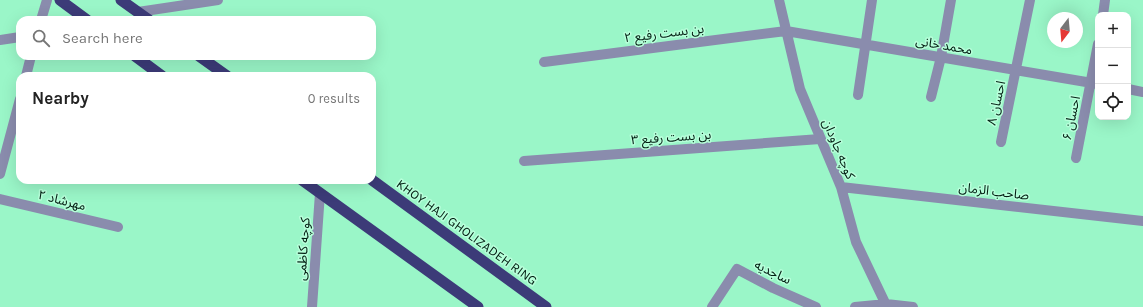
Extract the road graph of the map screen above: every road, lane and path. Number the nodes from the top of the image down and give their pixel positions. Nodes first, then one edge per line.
1 (47, 0) edge
2 (60, 0) edge
3 (122, 0) edge
4 (218, 0) edge
5 (779, 0) edge
6 (872, 0) edge
7 (951, 0) edge
8 (1030, 0) edge
9 (1105, 0) edge
10 (138, 12) junction
11 (1103, 12) edge
12 (42, 16) edge
13 (82, 16) edge
14 (144, 16) edge
15 (786, 31) junction
16 (16, 38) edge
17 (0, 40) edge
18 (866, 44) junction
19 (941, 57) junction
20 (30, 60) edge
21 (140, 60) edge
22 (205, 60) edge
23 (544, 62) dead end
24 (1017, 70) junction
25 (27, 72) edge
26 (157, 72) edge
27 (221, 72) edge
28 (1095, 84) edge
29 (1131, 90) edge
30 (1143, 92) edge
31 (858, 95) dead end
32 (931, 97) dead end
33 (16, 114) edge
34 (820, 139) junction
35 (1001, 142) dead end
36 (1076, 158) dead end
37 (524, 161) dead end
38 (0, 174) edge
39 (376, 183) edge
40 (308, 184) edge
41 (841, 187) junction
42 (320, 193) junction
43 (0, 198) edge
44 (1143, 222) edge
45 (118, 227) dead end
46 (886, 305) edge
47 (312, 307) edge
48 (478, 307) edge
49 (546, 307) edge
50 (712, 307) edge
51 (816, 307) edge
52 (855, 307) edge
53 (913, 307) edge

1 - 12 street
2 - 13 highway
3 - 10 highway
4 - 10 street
5 - 15 street, کوچه جاودان
6 - 18 street
7 - 19 street
8 - 24 street, احسان ۸
9 - 11 street
10 - 14 highway
15 - 18 street, محمد خانی
15 - 23 street, بن بست رفیع ۲
15 - 34 street, کوچه جاودان
16 - 17 street
18 - 19 street, محمد خانی
18 - 31 street
19 - 24 street, محمد خانی
19 - 32 street
20 - 25 street
21 - 26 highway
22 - 27 highway
24 - 28 street, محمد خانی
24 - 35 street, احسان ۸
28 - 36 street, احسان ۶
29 - 30 street
33 - 38 street
34 - 37 street, بن بست رفیع ۳
34 - 41 street, کوچه جاودان
39 - 49 highway, KHOY HAJI GHOLIZADEH RING
40 - 42 highway
41 - 44 street, صاحب الزمان
41 - 46 street, کوچه جاودان
42 - 47 street, کوچه کاظمی
42 - 48 highway
43 - 45 street, مهرشاد ۲
46 - 52 street
46 - 53 street
50 - 51 street, ساجدیه

